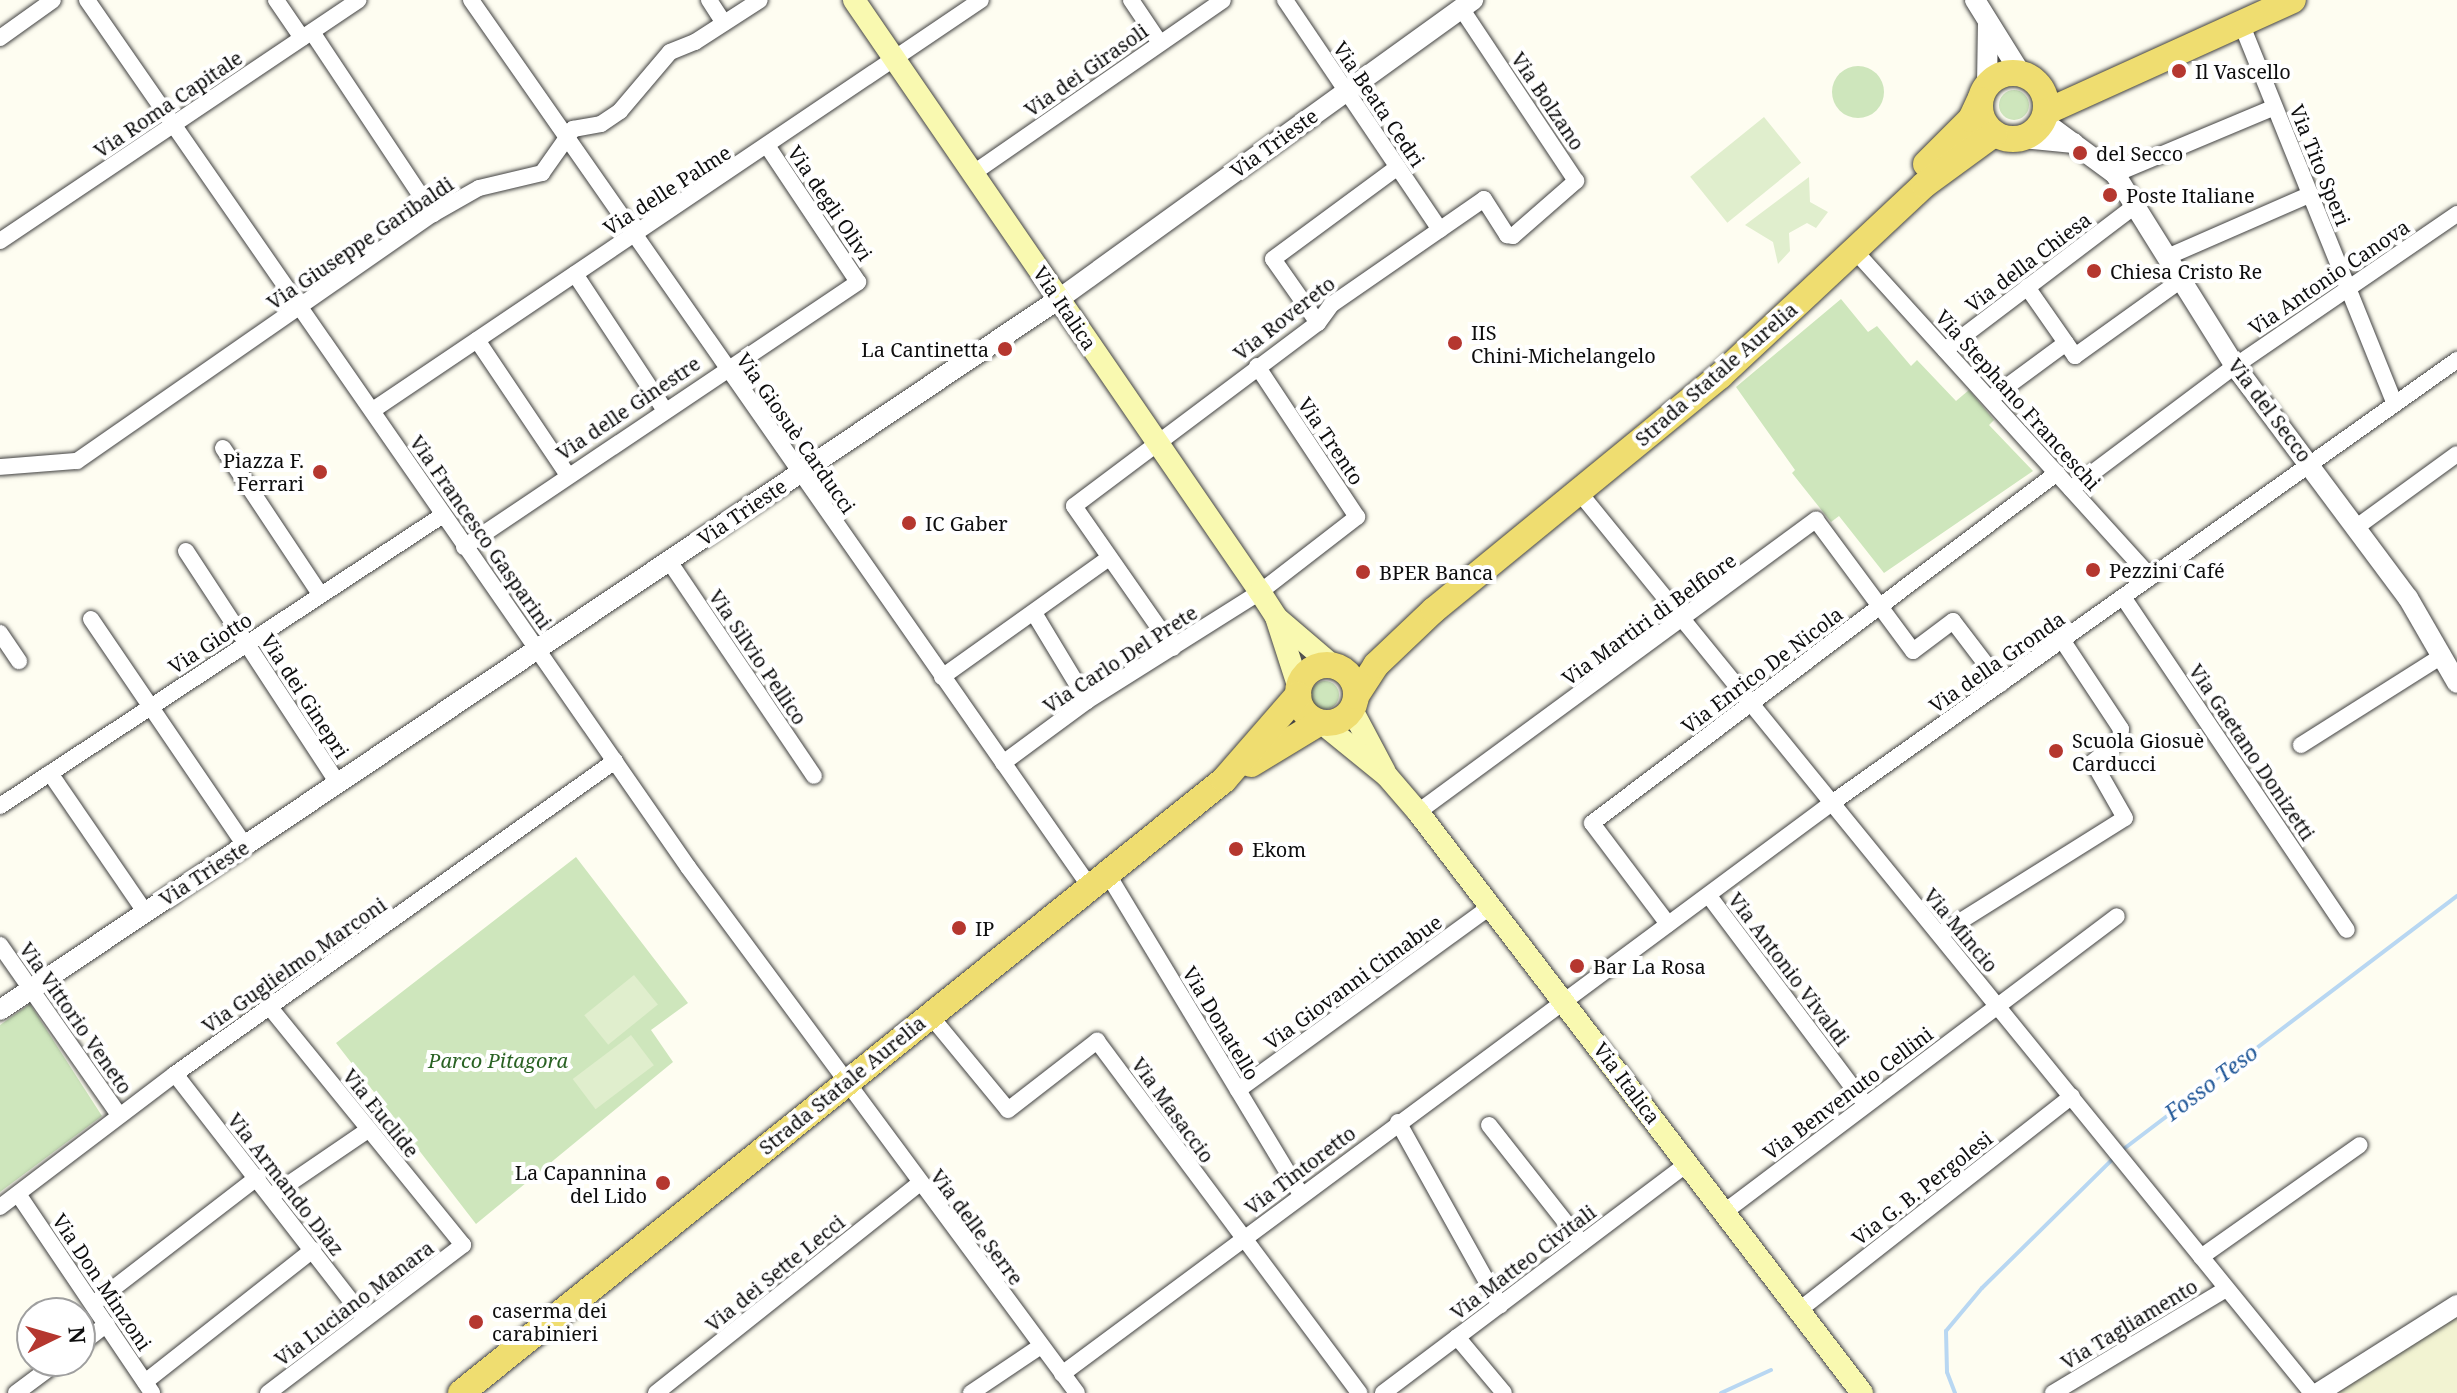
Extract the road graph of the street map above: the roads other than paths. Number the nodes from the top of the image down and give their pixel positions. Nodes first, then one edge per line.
1 (53, 0) edge
2 (87, 0) edge
3 (276, 0) edge
4 (359, 0) edge
5 (471, 0) edge
6 (709, 0) edge
7 (760, 0) edge
8 (854, 0) edge
9 (981, 0) edge
10 (1131, 0) edge
11 (1223, 0) edge
12 (1285, 0) edge
13 (1975, 0) edge
14 (2293, 0) edge
15 (1467, 4) edge
16 (1987, 18) junction
17 (724, 23) junction
18 (2245, 33) dead end
19 (307, 35) junction
20 (0, 38) edge
21 (1160, 43) junction
22 (894, 58) junction
23 (2028, 77) junction
24 (2110, 79) junction
25 (1346, 92) junction
26 (1983, 93) junction
27 (2275, 107) junction
28 (2045, 116) junction
29 (174, 123) junction
30 (1994, 134) junction
31 (567, 138) junction
32 (2023, 138) junction
33 (2078, 143) junction
34 (768, 147) junction
35 (1398, 167) junction
36 (972, 174) junction
37 (2115, 174) junction
38 (2311, 194) junction
39 (2135, 206) junction
40 (433, 214) junction
41 (2457, 214) edge
42 (1440, 230) junction
43 (634, 236) junction
44 (0, 241) edge
45 (1855, 251) junction
46 (2167, 257) junction
47 (575, 274) junction
48 (2181, 280) junction
49 (858, 282) joint
50 (2027, 287) junction
51 (2347, 289) junction
52 (1059, 299) junction
53 (302, 307) junction
54 (1318, 323) junction
55 (1762, 334) junction
56 (477, 340) junction
57 (2066, 343) junction
58 (1945, 350) junction
59 (2457, 360) edge
60 (1257, 366) junction
61 (2235, 366) junction
62 (725, 367) junction
63 (1990, 399) junction
64 (2394, 402) junction
65 (664, 409) junction
66 (373, 410) junction
67 (1156, 441) junction
68 (223, 448) dead end
69 (2454, 462) edge
70 (2311, 464) junction
71 (0, 467) edge
72 (802, 472) junction
73 (2057, 473) junction
74 (567, 474) junction
75 (2071, 489) junction
76 (1579, 492) junction
77 (443, 515) junction
78 (2358, 526) junction
79 (464, 547) junction
80 (186, 551) dead end
81 (1109, 558) junction
82 (669, 561) junction
83 (2151, 577) junction
84 (1260, 592) junction
85 (320, 594) junction
86 (2123, 597) junction
87 (1879, 607) junction
88 (1434, 610) junction
89 (1034, 613) junction
90 (1276, 617) junction
91 (91, 619) dead end
92 (1682, 619) junction
93 (0, 633) edge
94 (2062, 640) junction
95 (246, 643) junction
96 (1173, 648) junction
97 (539, 650) junction
98 (2442, 656) junction
99 (19, 661) dead end
100 (1333, 666) junction
101 (940, 674) junction
102 (2457, 683) edge
103 (2001, 684) junction
104 (1298, 691) junction
105 (1087, 701) junction
106 (1354, 703) junction
107 (1751, 703) junction
108 (148, 707) junction
109 (1321, 723) junction
110 (2301, 745) dead end
111 (615, 761) junction
112 (1003, 763) junction
113 (50, 773) junction
114 (814, 776) dead end
115 (1387, 776) junction
116 (1224, 780) junction
117 (338, 783) junction
118 (1829, 805) junction
119 (0, 806) edge
120 (1418, 812) junction
121 (245, 846) junction
122 (1099, 880) junction
123 (1709, 896) junction
124 (1491, 906) junction
125 (145, 912) junction
126 (2117, 916) dead end
127 (1668, 924) junction
128 (2347, 930) dead end
129 (1940, 934) junction
130 (0, 945) edge
131 (30, 990) junction
132 (1563, 999) junction
133 (269, 1006) junction
134 (1998, 1006) junction
135 (0, 1010) edge
136 (929, 1014) junction
137 (175, 1074) junction
138 (846, 1084) junction
139 (1238, 1090) junction
140 (2072, 1096) junction
141 (1866, 1105) junction
142 (119, 1115) junction
143 (1398, 1122) junction
144 (1489, 1125) dead end
145 (368, 1130) junction
146 (2360, 1145) dead end
147 (1688, 1163) junction
148 (258, 1177) junction
149 (919, 1184) junction
150 (18, 1194) junction
151 (1301, 1194) junction
152 (271, 1196) junction
153 (0, 1207) edge
154 (1723, 1213) junction
155 (1242, 1238) junction
156 (1582, 1243) junction
157 (463, 1245) joint
158 (313, 1250) junction
159 (2201, 1257) junction
160 (2226, 1289) junction
161 (88, 1297) edge
162 (96, 1302) edge
163 (1500, 1305) junction
164 (2457, 1305) edge
165 (96, 1308) edge
166 (1798, 1311) junction
167 (365, 1319) junction
168 (107, 1324) junction
169 (96, 1333) edge
170 (1457, 1337) junction
171 (1041, 1346) junction
172 (1062, 1374) junction
173 (38, 1377) edge
174 (149, 1387) edge
175 (16, 1393) edge
176 (268, 1393) edge
177 (461, 1393) edge
178 (656, 1393) edge
179 (971, 1393) edge
180 (1077, 1393) edge
181 (1359, 1393) edge
182 (1383, 1393) edge
183 (1504, 1393) edge
184 (1862, 1393) edge
185 (2053, 1393) edge
186 (2312, 1393) edge
187 (2318, 1393) edge

1 - 20 street
2 - 29 street, Via Francesco Gasparini
3 - 19 street
4 - 19 street, Via Roma Capitale
5 - 31 street, Via Giosuè Carducci
6 - 17 street
7 - 17 street
8 - 22 main road, Via Italica
9 - 22 street, Via delle Palme
10 - 21 street
11 - 21 street, Via dei Girasoli
12 - 25 street, Via Beata Cedri
13 - 16 street
14 - 24 main road
15 - 25 street, Via Trieste
15 - 42 street, Via Bolzano
16 - 23 street
16 - 26 street
17 - 31 street
18 - 27 street, Via Tito Speri
19 - 29 street, Via Roma Capitale
19 - 40 street
21 - 36 street, Via dei Girasoli
22 - 34 street, Via delle Palme
22 - 36 main road, Via Italica
23 - 24 main road
23 - 26 main road
23 - 28 main road
24 - 28 main road
25 - 35 street, Via Beata Cedri
25 - 52 street, Via Trieste
26 - 30 main road
26 - 55 main road
27 - 37 street
27 - 38 street, Via Tito Speri
28 - 32 main road
28 - 33 street, Via del Secco
29 - 44 street, Via Roma Capitale
29 - 53 street, Via Francesco Gasparini
30 - 32 main road
30 - 45 main road, Strada Statale Aurelia
31 - 40 street, Via Giuseppe Garibaldi
31 - 43 street, Via Giosuè Carducci
32 - 33 street
33 - 37 street, Via del Secco
34 - 43 street, Via delle Palme
34 - 49 street, Via degli Olivi
35 - 42 street, Via Beata Cedri
35 - 54 street
36 - 52 main road, Via Italica
37 - 39 street, Via del Secco
38 - 46 street
38 - 51 street, Via Tito Speri
39 - 46 street, Via del Secco
39 - 50 street, Via della Chiesa
40 - 53 street, Via Giuseppe Garibaldi
41 - 51 street, Via Antonio Canova
42 - 54 street, Via Rovereto
43 - 47 street, Via delle Palme
43 - 62 street, Via Giosuè Carducci
45 - 55 main road, Strada Statale Aurelia
45 - 58 street, Via Stephano Franceschi
46 - 48 street, Via del Secco
47 - 56 street, Via delle Palme
47 - 65 street
48 - 57 street
48 - 61 street, Via del Secco
49 - 62 street, Via delle Ginestre
50 - 57 street
50 - 58 street, Via della Chiesa
51 - 61 street, Via Antonio Canova
51 - 64 street, Via Tito Speri
52 - 67 main road, Via Italica
52 - 72 street, Via Trieste
53 - 66 street, Via Francesco Gasparini
53 - 71 street, Via Giuseppe Garibaldi
54 - 60 street, Via Rovereto
55 - 76 main road, Strada Statale Aurelia
56 - 66 street, Via delle Palme
56 - 74 street
57 - 63 street
58 - 63 street, Via Stephano Franceschi
59 - 64 street, Via della Gronda
60 - 67 street, Via Rovereto
60 - 84 street, Via Trento
61 - 70 street, Via del Secco
61 - 75 street, Via Antonio Canova
62 - 65 street, Via delle Ginestre
62 - 72 street, Via Giosuè Carducci
63 - 73 street, Via Stephano Franceschi
64 - 70 street, Via della Gronda
65 - 74 street, Via delle Ginestre
66 - 77 street, Via Francesco Gasparini
67 - 81 street, Via Rovereto
67 - 84 main road, Via Italica
68 - 85 street
69 - 78 street
70 - 78 street, Via del Secco
70 - 83 street, Via della Gronda
72 - 82 street, Via Trieste
72 - 101 street, Via Giosuè Carducci
73 - 75 street, Via Stephano Franceschi
73 - 87 street, Via Enrico De Nicola
74 - 79 street, Via delle Ginestre
75 - 83 street, Via Stephano Franceschi
76 - 88 main road, Strada Statale Aurelia
76 - 92 street, Via Mincio
77 - 79 street, Via Francesco Gasparini
77 - 85 street, Via Giotto
78 - 98 street, Via del Secco
79 - 97 street, Via Francesco Gasparini
80 - 95 street, Via dei Ginepri
81 - 89 street
81 - 96 street
82 - 97 street, Via Trieste
82 - 114 street, Via Silvio Pellico
83 - 86 street, Via della Gronda
84 - 90 main road, Via Italica
84 - 96 street, Via Carlo Del Prete
85 - 95 street, Via Giotto
86 - 94 street, Via della Gronda
86 - 128 street, Via Gaetano Donizetti
87 - 92 street, Via Martiri di Belfiore
87 - 103 street
87 - 107 street, Via Enrico De Nicola
88 - 100 main road, Strada Statale Aurelia
88 - 106 main road, Strada Statale Aurelia
89 - 101 street
89 - 105 street
90 - 100 main road, Via Italica
90 - 104 main road, Via Italica
91 - 108 street
92 - 107 street, Via Mincio
92 - 120 street, Via Martiri di Belfiore
93 - 99 street
94 - 103 street, Via della Gronda
94 - 129 street
95 - 108 street, Via Giotto
95 - 117 street, Via dei Ginepri
96 - 105 street, Via Carlo Del Prete
97 - 111 street, Via Francesco Gasparini
97 - 117 street, Via Trieste
98 - 102 street, Via del Secco
98 - 110 street
100 - 104 main road
100 - 106 main road
101 - 112 street, Via Giosuè Carducci
103 - 118 street, Via della Gronda
104 - 109 main road
104 - 116 main road, Strada Statale Aurelia
105 - 112 street, Via Carlo Del Prete
106 - 109 main road
106 - 115 main road, Via Italica
107 - 118 street, Via Mincio
107 - 127 street, Via Enrico De Nicola
108 - 113 street, Via Giotto
108 - 121 street
109 - 115 main road, Via Italica
109 - 116 main road, Strada Statale Aurelia
111 - 133 street, Via Guglielmo Marconi
111 - 138 street, Via Francesco Gasparini
112 - 122 street, Via Giosuè Carducci
113 - 119 street, Via Giotto
113 - 125 street
115 - 120 main road, Via Italica
116 - 122 main road, Strada Statale Aurelia
117 - 121 street, Via Trieste
118 - 123 street, Via della Gronda
118 - 129 street, Via Mincio
120 - 124 main road, Via Italica
121 - 125 street, Via Trieste
122 - 136 main road, Strada Statale Aurelia
122 - 139 street, Via Donatello
123 - 127 street, Via della Gronda
123 - 141 street, Via Antonio Vivaldi
124 - 132 main road, Via Italica
124 - 139 street, Via Giovanni Cimabue
125 - 131 street, Via Trieste
126 - 134 street, Via Benvenuto Cellini
127 - 132 street, Via della Gronda
129 - 134 street, Via Mincio
130 - 131 street, Via Vittorio Veneto
131 - 135 street, Via Trieste
131 - 142 street, Via Vittorio Veneto
132 - 143 street, Via Tintoretto
132 - 147 main road, Via Italica
133 - 137 street, Via Guglielmo Marconi
133 - 145 street, Via Euclide
134 - 140 street, Via Mincio
134 - 141 street, Via Benvenuto Cellini
136 - 138 main road, Strada Statale Aurelia
136 - 155 street, Via Masaccio
137 - 142 street, Via Guglielmo Marconi
137 - 148 street, Via Armando Diaz
138 - 149 street, Via delle Serre
138 - 177 main road, Strada Statale Aurelia
139 - 151 street, Via Donatello
140 - 159 street, Via Mincio
140 - 166 street, Via G. B. Pergolesi
141 - 154 street, Via Benvenuto Cellini
142 - 150 street, Via Guglielmo Marconi
143 - 151 street, Via Tintoretto
143 - 163 street
144 - 156 street
145 - 152 street
145 - 157 street, Via Euclide
146 - 159 street
147 - 154 main road, Via Italica
147 - 156 street, Via Matteo Civitali
148 - 152 street, Via Armando Diaz
148 - 162 street
149 - 171 street, Via delle Serre
149 - 178 street, Via dei Sette Lecci
150 - 153 street, Via Guglielmo Marconi
150 - 161 street, Via Don Minzoni
151 - 155 street, Via Tintoretto
152 - 158 street, Via Armando Diaz
154 - 166 main road, Via Italica
155 - 172 street, Via Tintoretto
155 - 181 street, Via Masaccio
156 - 163 street, Via Matteo Civitali
157 - 167 street, Via Luciano Manara
158 - 167 street, Via Armando Diaz
158 - 174 street
159 - 160 street, Via Mincio
160 - 185 street, Via Tagliamento
160 - 186 street, Via Mincio
163 - 170 street, Via Matteo Civitali
164 - 187 street
165 - 168 street, Via Don Minzoni
166 - 184 main road, Via Italica
167 - 176 street, Via Luciano Manara
168 - 169 street
168 - 174 street, Via Don Minzoni
170 - 182 street, Via Matteo Civitali
170 - 183 street
171 - 172 street, Via delle Serre
171 - 179 street
172 - 180 street, Via delle Serre
173 - 175 street

